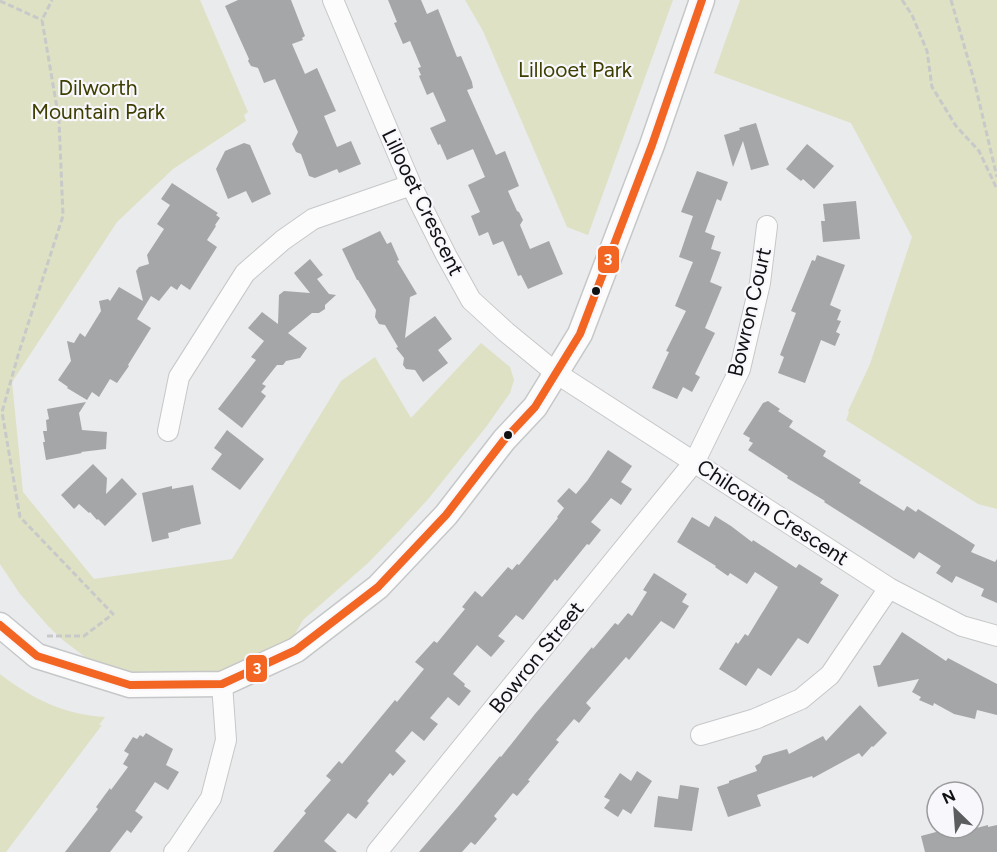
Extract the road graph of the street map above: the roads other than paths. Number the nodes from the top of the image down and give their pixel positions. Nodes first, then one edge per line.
1 (333, 0) edge
2 (702, 0) edge
3 (411, 185) junction
4 (767, 226) dead end
5 (556, 373) junction
6 (168, 430) dead end
7 (695, 461) junction
8 (889, 588) junction
9 (7, 631) edge
10 (997, 636) edge
11 (222, 684) junction
12 (700, 735) dead end
13 (174, 852) edge
14 (377, 852) edge

1 - 3 street, Lillooet Crescent
2 - 5 street
3 - 5 street, Lillooet Crescent
3 - 6 street
4 - 7 street, Bowron Court
5 - 7 street, Chilcotin Crescent
5 - 11 street
7 - 8 street, Chilcotin Crescent
7 - 14 street, Bowron Street
8 - 10 street, Chilcotin Crescent
8 - 12 street
9 - 11 street
11 - 13 street

